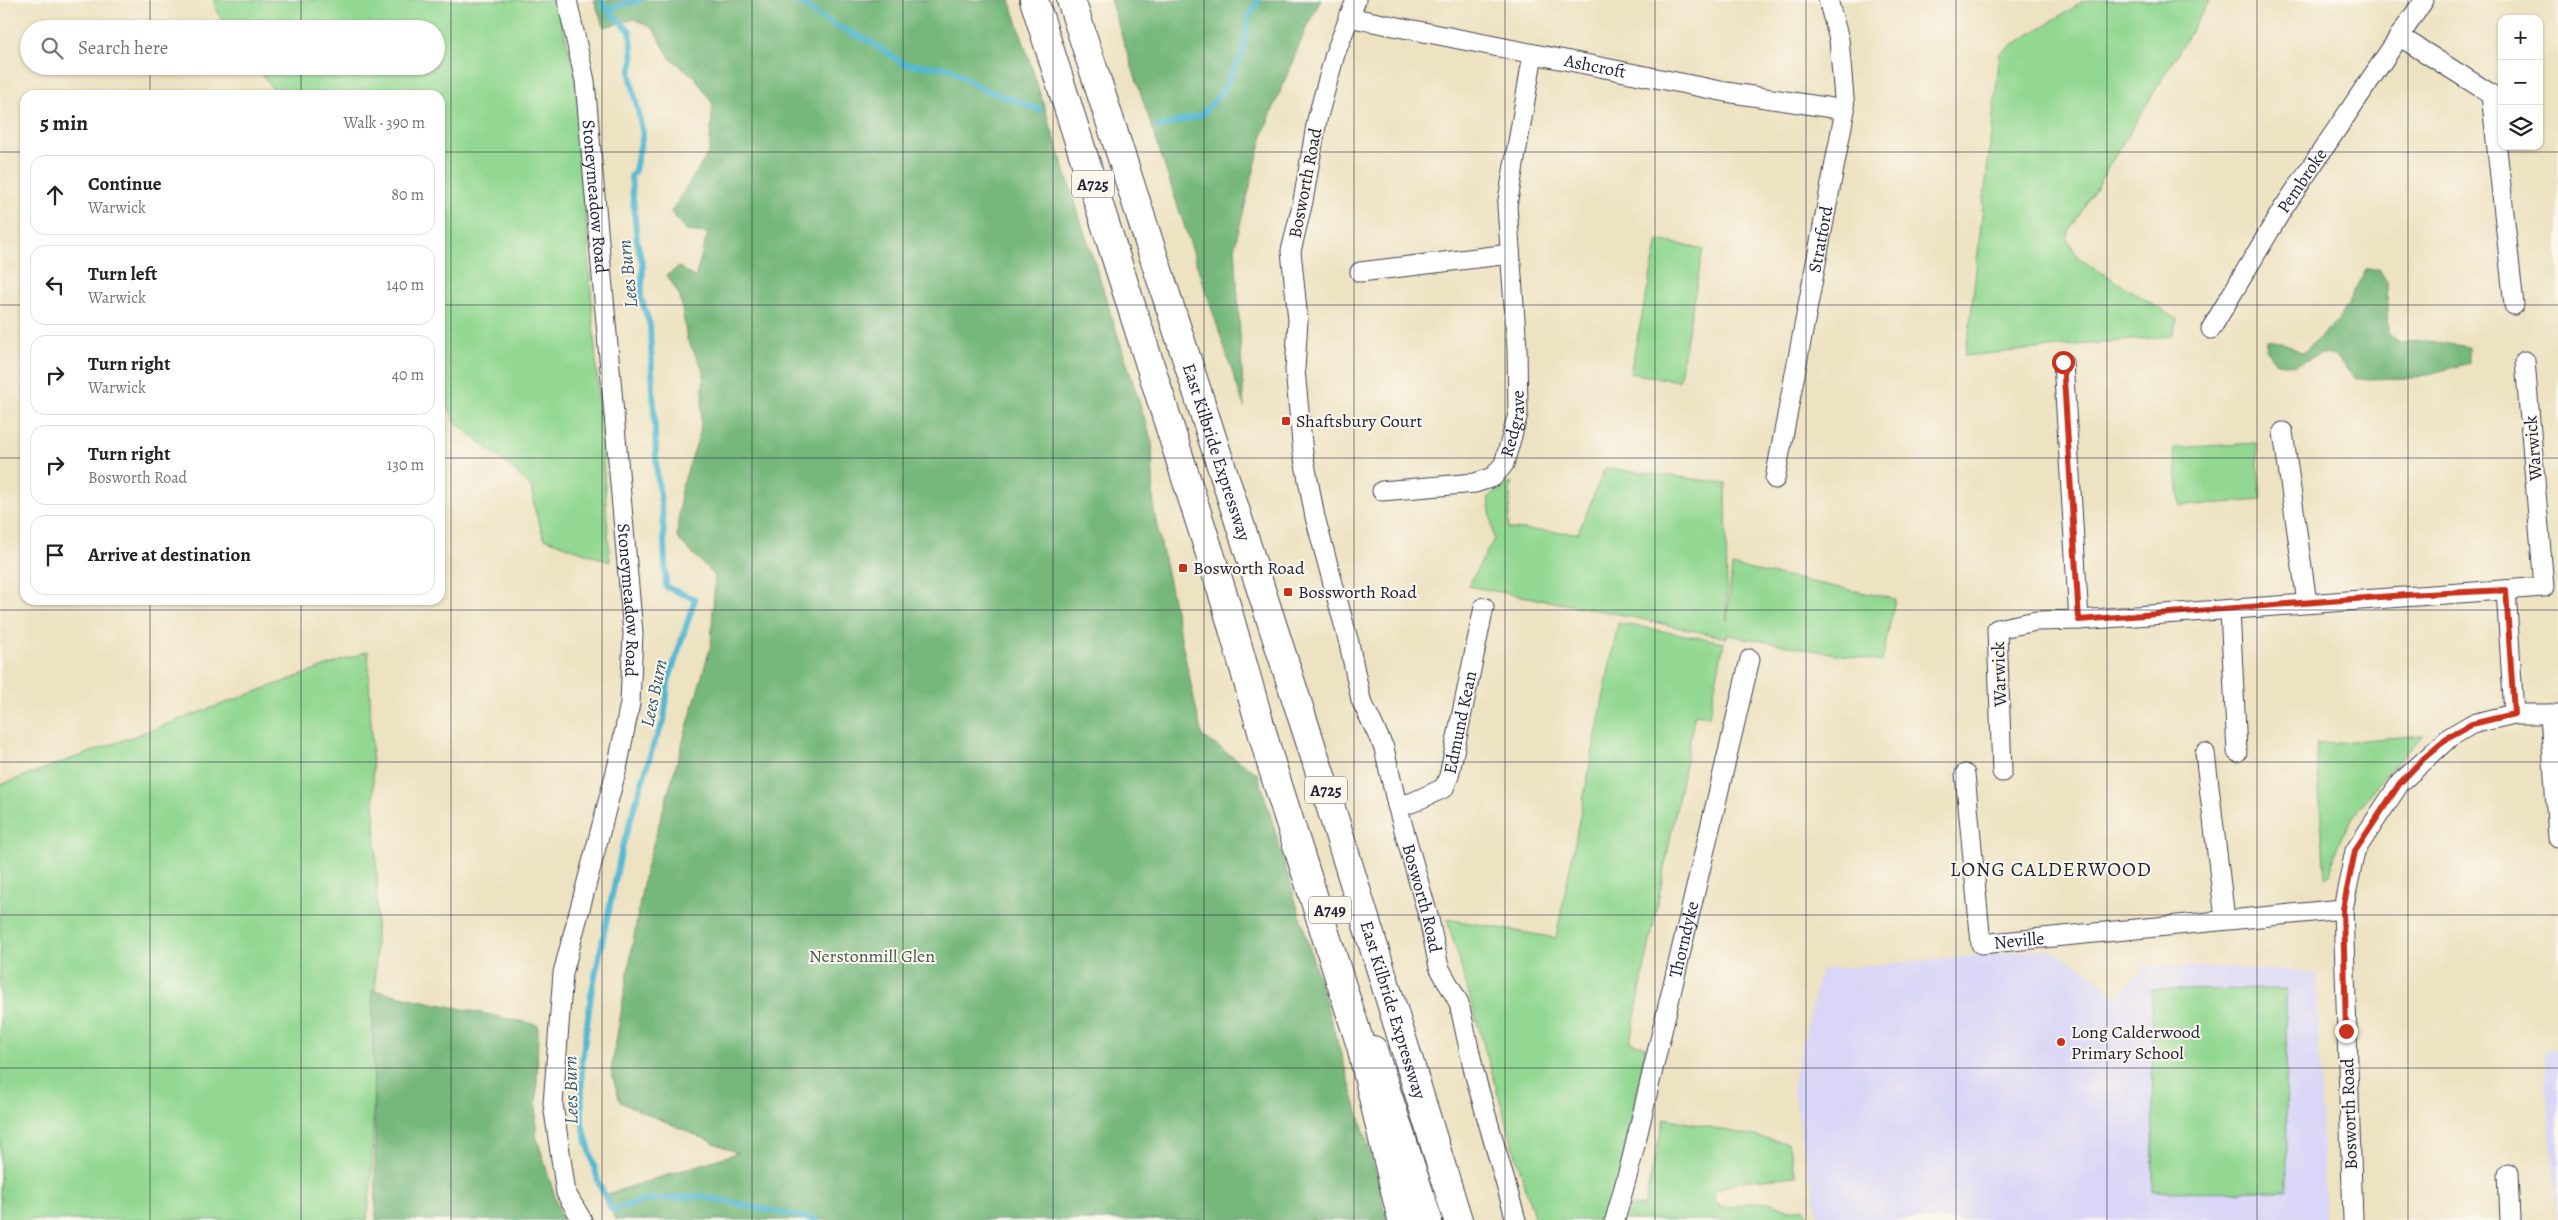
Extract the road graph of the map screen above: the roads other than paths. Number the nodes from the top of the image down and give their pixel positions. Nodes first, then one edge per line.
1 (567, 0) edge
2 (1034, 0) edge
3 (1071, 0) edge
4 (1356, 0) edge
5 (1828, 0) edge
6 (2424, 0) edge
7 (1348, 17) junction
8 (2399, 36) junction
9 (1533, 54) junction
10 (1845, 110) junction
11 (1510, 254) junction
12 (1360, 272) dead end
13 (2514, 305) dead end
14 (2210, 329) dead end
15 (2526, 360) dead end
16 (2063, 362) dead end
17 (2283, 432) dead end
18 (1775, 479) dead end
19 (1382, 491) dead end
20 (2506, 590) junction
21 (1225, 601) junction
22 (2307, 603) junction
23 (1484, 606) dead end
24 (2230, 610) junction
25 (2079, 620) junction
26 (1750, 659) dead end
27 (2514, 714) junction
28 (2554, 714) edge
29 (2237, 752) dead end
30 (2205, 753) dead end
31 (2002, 772) dead end
32 (1965, 774) dead end
33 (1397, 805) junction
34 (2558, 838) edge
35 (2343, 909) junction
36 (2225, 919) junction
37 (2508, 1172) dead end
38 (582, 1220) edge
39 (1402, 1220) edge
40 (1428, 1220) edge
41 (1458, 1220) edge
42 (1516, 1220) edge
43 (1615, 1220) edge
44 (2353, 1220) edge
45 (2510, 1220) edge

1 - 38 street, Stoneymeadow Road
2 - 21 main road, East Kilbride Expressway / A725
3 - 41 main road, East Kilbride Expressway / A725
4 - 7 street, Bosworth Road
5 - 10 street, Stratford
6 - 8 street, Pembroke
7 - 9 street, Ashcroft
7 - 33 street, Bosworth Road
8 - 13 street
8 - 14 street, Pembroke
9 - 10 street, Ashcroft
9 - 11 street, Redgrave
10 - 18 street, Stratford
11 - 12 street
11 - 19 street, Redgrave
15 - 20 street, Warwick
16 - 25 street
17 - 22 street
20 - 22 street, Warwick
20 - 27 street
21 - 39 main road, East Kilbride Expressway / A725
21 - 40 main road, East Kilbride Expressway / A749
22 - 24 street, Warwick
23 - 33 street, Edmund Kean
24 - 25 street, Warwick
24 - 29 street
25 - 31 street, Warwick
26 - 43 street, Thorndyke
27 - 28 street, Bosworth Road
27 - 35 street, Bosworth Road
28 - 34 street
30 - 36 street
32 - 36 street, Neville
33 - 42 street, Bosworth Road
35 - 36 street, Neville
35 - 44 street, Bosworth Road
37 - 45 street

